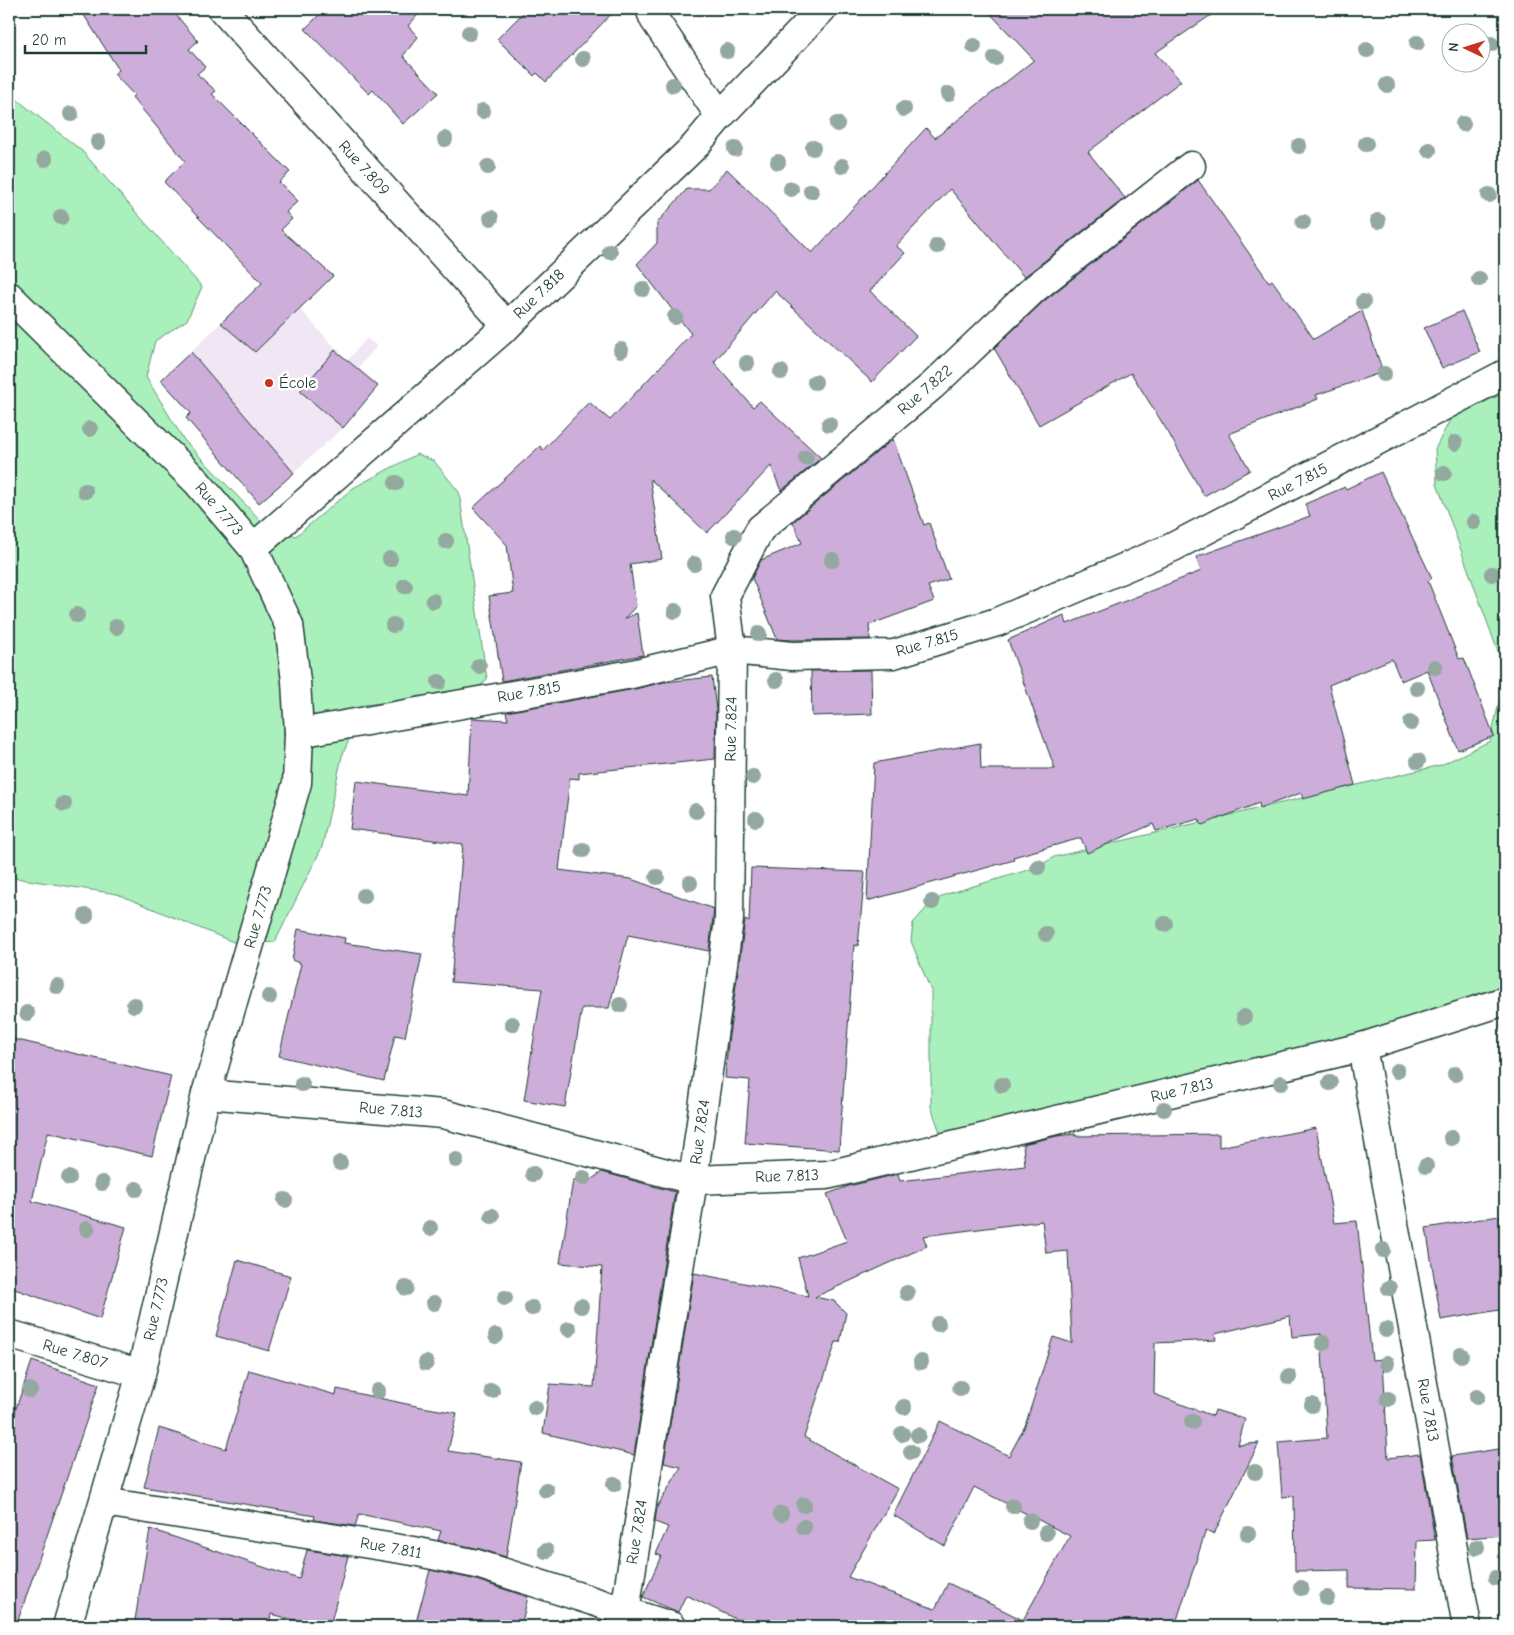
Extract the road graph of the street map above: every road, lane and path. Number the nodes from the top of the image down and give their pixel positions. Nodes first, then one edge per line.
1 (222, 9) edge
2 (650, 9) edge
3 (822, 9) edge
4 (720, 116) junction
5 (1191, 166) dead end
6 (9, 296) edge
7 (506, 326) junction
8 (1505, 374) edge
9 (253, 548) junction
10 (732, 650) junction
11 (299, 733) junction
12 (1505, 1001) edge
13 (1362, 1047) junction
14 (206, 1094) junction
15 (693, 1180) junction
16 (9, 1334) edge
17 (141, 1374) junction
18 (104, 1502) junction
19 (625, 1611) junction
20 (67, 1626) edge
21 (671, 1626) edge
22 (1467, 1626) edge

1 - 7 street, Rue 7.809
2 - 4 street
3 - 4 street, Rue 7.818
4 - 7 street, Rue 7.818
5 - 10 street, Rue 7.822
6 - 9 street, Rue 7.773
7 - 9 street, Rue 7.818
8 - 10 street, Rue 7.815
9 - 11 street, Rue 7.773
10 - 11 street, Rue 7.815
10 - 15 street, Rue 7.824
11 - 14 street, Rue 7.773
12 - 13 street, Rue 7.813
13 - 15 street, Rue 7.813
13 - 22 street, Rue 7.813
14 - 15 street, Rue 7.813
14 - 17 street, Rue 7.773
15 - 19 street, Rue 7.824
16 - 17 street, Rue 7.807
17 - 18 street, Rue 7.773
18 - 19 street, Rue 7.811
18 - 20 street, Rue 7.773
19 - 21 street, Rue 7.811

